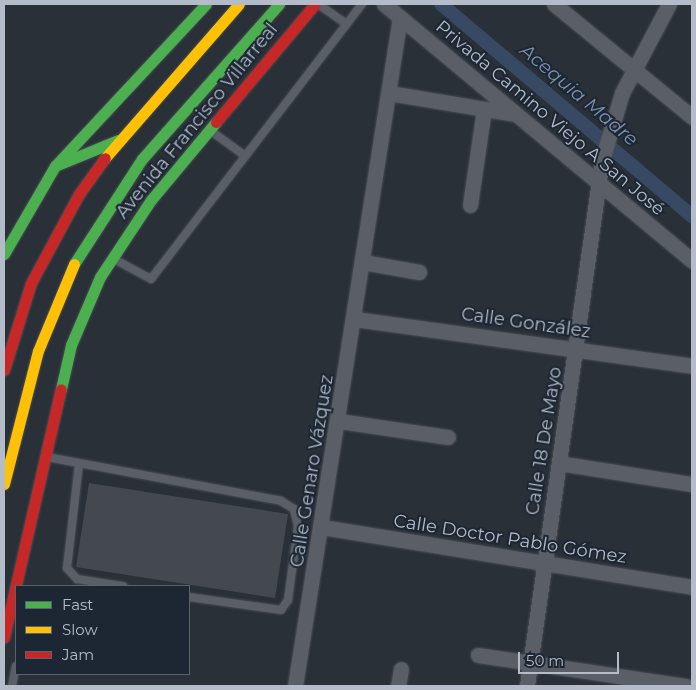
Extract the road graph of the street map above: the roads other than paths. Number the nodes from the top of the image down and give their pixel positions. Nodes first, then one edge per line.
1 (206, 4) edge
2 (239, 4) edge
3 (279, 4) edge
4 (316, 4) edge
5 (362, 4) edge
6 (384, 4) edge
7 (554, 4) edge
8 (669, 4) edge
9 (400, 17) junction
10 (347, 24) junction
11 (635, 71) junction
12 (389, 93) junction
13 (484, 109) junction
14 (516, 115) junction
15 (692, 117) edge
16 (209, 130) junction
17 (118, 140) junction
18 (244, 155) junction
19 (55, 166) junction
20 (598, 185) junction
21 (470, 206) dead end
22 (4, 254) edge
23 (112, 258) junction
24 (692, 261) edge
25 (363, 262) junction
26 (419, 272) dead end
27 (355, 318) junction
28 (577, 349) junction
29 (692, 366) edge
30 (4, 370) edge
31 (339, 421) junction
32 (448, 437) dead end
33 (45, 457) junction
34 (559, 463) junction
35 (79, 464) junction
36 (4, 484) edge
37 (692, 484) edge
38 (322, 526) junction
39 (544, 564) junction
40 (16, 585) edge
41 (116, 585) edge
42 (692, 587) edge
43 (15, 588) edge
44 (190, 597) edge
45 (4, 636) edge
46 (478, 655) dead end
47 (530, 664) junction
48 (401, 669) dead end
49 (15, 671) edge
50 (12, 686) edge
51 (295, 686) edge
52 (398, 686) edge
53 (527, 686) edge
54 (686, 686) edge

1 - 19 main road
2 - 17 main road
3 - 36 main road, Avenida Francisco Villarreal
4 - 10 lane
4 - 16 main road, Avenida Francisco Villarreal
5 - 10 lane
6 - 9 street, Privada Camino Viejo A San José
7 - 11 street
8 - 11 street, Calle 18 De Mayo
9 - 12 street, Calle Genaro Vázquez
9 - 14 street, Privada Camino Viejo A San José
10 - 18 lane
11 - 15 street
11 - 20 street, Calle 18 De Mayo
12 - 13 street
12 - 25 street, Calle Genaro Vázquez
13 - 14 street
13 - 21 street
14 - 20 street, Privada Camino Viejo A San José
16 - 18 lane
16 - 23 main road, Avenida Francisco Villarreal
17 - 19 main road
17 - 30 main road
18 - 23 lane
19 - 22 main road
20 - 24 street, Privada Camino Viejo A San José
20 - 28 street, Calle 18 De Mayo
23 - 33 main road, Avenida Francisco Villarreal
25 - 26 street
25 - 27 street, Calle Genaro Vázquez
27 - 28 street, Calle González
27 - 31 street, Calle Genaro Vázquez
28 - 29 street, Calle González
28 - 34 street, Calle 18 De Mayo
31 - 32 street
31 - 38 street, Calle Genaro Vázquez
33 - 35 lane
33 - 40 main road, Avenida Francisco Villarreal
34 - 37 street
34 - 39 street, Calle 18 De Mayo
35 - 41 lane
35 - 44 lane
38 - 39 street, Calle Doctor Pablo Gómez
38 - 51 street, Calle Genaro Vázquez
39 - 42 street, Calle Doctor Pablo Gómez
39 - 47 street, Calle 18 De Mayo
43 - 45 main road, Avenida Francisco Villarreal
46 - 47 street
47 - 53 street, Calle 18 De Mayo
47 - 54 street
48 - 52 street
49 - 50 lane

